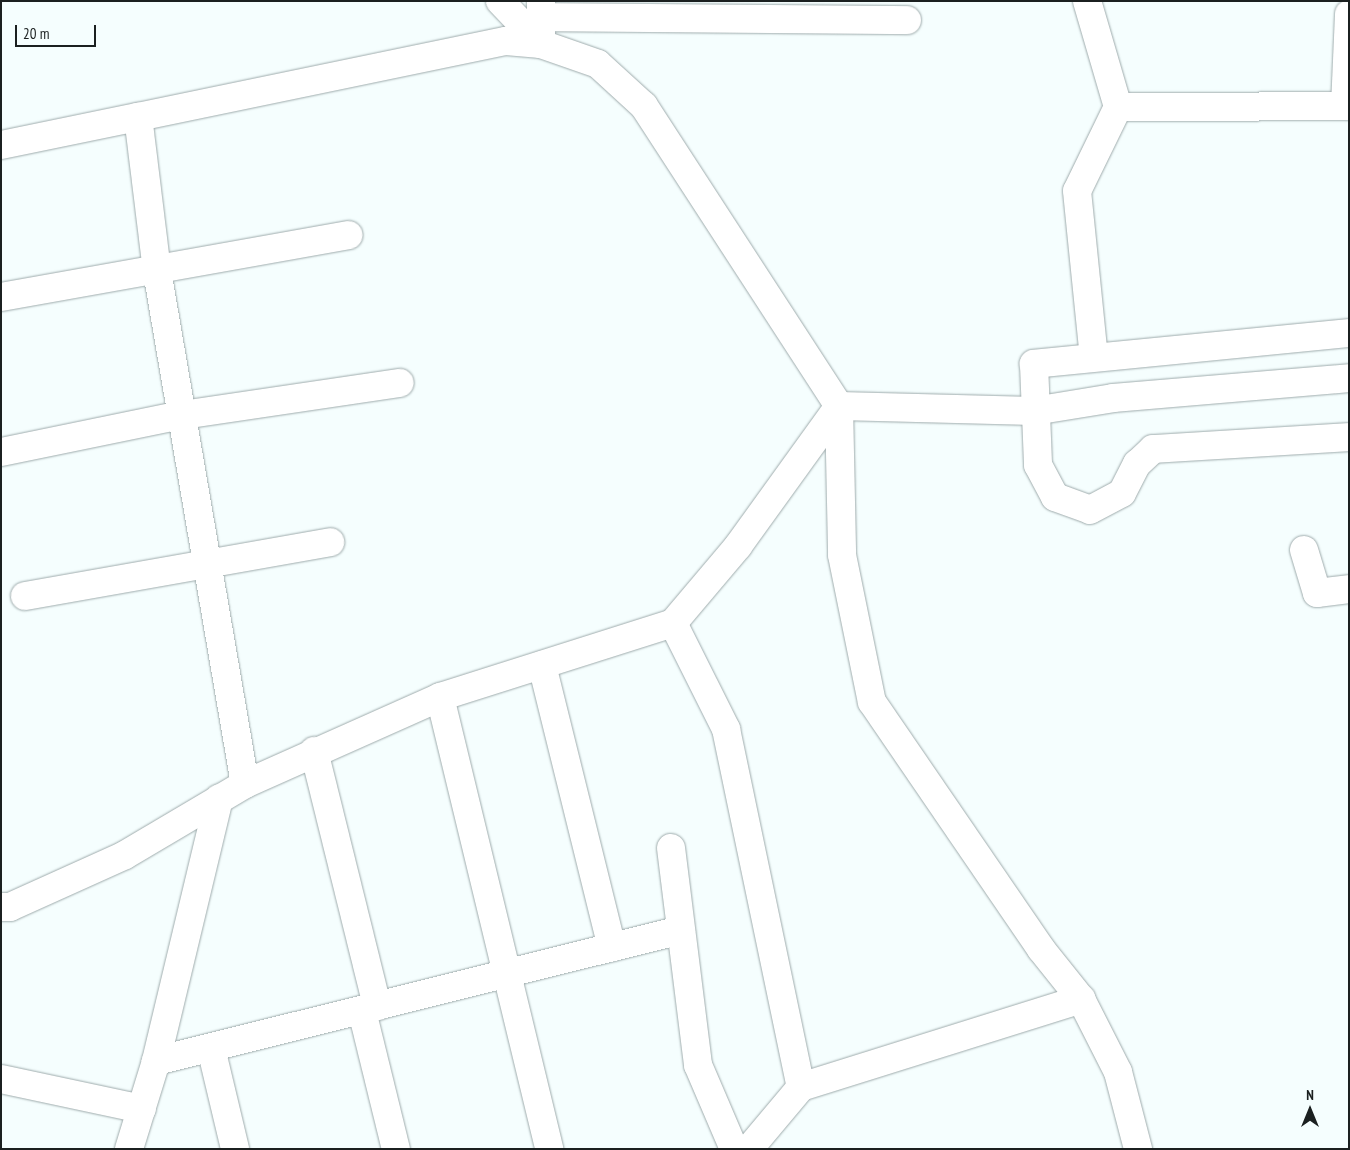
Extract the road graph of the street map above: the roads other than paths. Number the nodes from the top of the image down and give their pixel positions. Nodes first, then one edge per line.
1 (500, 1) edge
2 (1087, 1) edge
3 (541, 9) edge
4 (1349, 14) edge
5 (907, 20) dead end
6 (541, 44) junction
7 (1347, 106) edge
8 (1118, 107) junction
9 (138, 117) junction
10 (1, 145) edge
11 (349, 235) dead end
12 (157, 271) junction
13 (1, 297) edge
14 (1349, 333) edge
15 (1094, 357) junction
16 (1349, 378) edge
17 (400, 383) dead end
18 (839, 406) junction
19 (1034, 411) junction
20 (182, 415) junction
21 (1349, 437) edge
22 (1, 452) edge
23 (330, 542) dead end
24 (1304, 550) dead end
25 (208, 563) junction
26 (1349, 589) edge
27 (25, 596) dead end
28 (673, 623) junction
29 (542, 665) junction
30 (440, 697) junction
31 (314, 751) junction
32 (245, 784) junction
33 (219, 798) junction
34 (671, 848) dead end
35 (1, 907) edge
36 (681, 930) junction
37 (612, 947) junction
38 (506, 973) junction
39 (1081, 999) junction
40 (370, 1008) junction
41 (211, 1048) junction
42 (156, 1061) junction
43 (1, 1079) edge
44 (801, 1087) junction
45 (142, 1109) junction
46 (128, 1149) edge
47 (235, 1149) edge
48 (396, 1149) edge
49 (549, 1149) edge
50 (734, 1149) edge
51 (749, 1149) edge
52 (1138, 1149) edge

1 - 6 street
2 - 8 street
3 - 5 street
3 - 6 street
4 - 7 street
6 - 9 street
6 - 18 street
7 - 8 street
8 - 15 street
9 - 10 street
9 - 12 street
11 - 12 street
12 - 13 street
12 - 20 street
14 - 15 street
15 - 19 street
16 - 19 street
17 - 20 street
18 - 19 street
18 - 28 street
18 - 39 street
19 - 21 street
20 - 22 street
20 - 25 street
23 - 25 street
24 - 26 street
25 - 27 street
25 - 32 street
28 - 29 street
28 - 44 street
29 - 30 street
29 - 37 street
30 - 31 street
30 - 38 street
31 - 32 street
31 - 40 street
32 - 33 street
33 - 35 street
33 - 42 street
34 - 36 street
36 - 37 street
36 - 50 street
37 - 38 street
38 - 40 street
38 - 49 street
39 - 44 street
39 - 52 street
40 - 41 street
40 - 48 street
41 - 42 street
41 - 47 street
42 - 45 street
43 - 45 street
44 - 51 street
45 - 46 street

